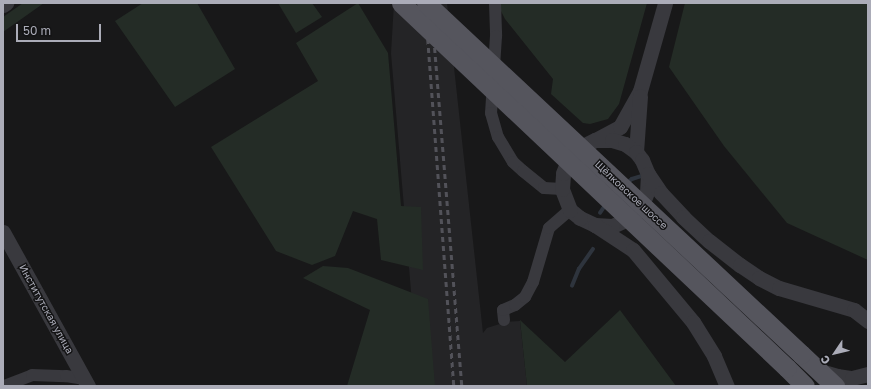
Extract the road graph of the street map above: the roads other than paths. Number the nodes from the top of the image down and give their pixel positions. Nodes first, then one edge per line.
1 (6, 3) edge
2 (401, 3) edge
3 (426, 3) edge
4 (495, 3) edge
5 (665, 3) edge
6 (3, 5) edge
7 (640, 91) junction
8 (596, 140) junction
9 (636, 152) junction
10 (648, 174) junction
11 (562, 189) junction
12 (641, 208) junction
13 (570, 210) junction
14 (683, 217) junction
15 (628, 220) junction
16 (596, 225) junction
17 (3, 232) edge
18 (633, 250) junction
19 (504, 320) dead end
20 (868, 321) edge
21 (820, 371) junction
22 (868, 374) edge
23 (86, 382) edge
24 (4, 386) edge
25 (727, 386) edge
26 (805, 386) edge
27 (835, 386) edge

1 - 6 street
2 - 26 main road, Щёлковское шоссе, bridge
3 - 21 main road, Щёлковское шоссе, bridge
4 - 11 street
5 - 7 street
7 - 8 street
7 - 9 street
8 - 9 street
8 - 11 street
9 - 10 street
10 - 12 street
10 - 14 street
11 - 13 street
12 - 14 street
12 - 15 street
13 - 16 street
13 - 19 street
14 - 20 street
15 - 16 street
15 - 18 street
16 - 18 street
17 - 23 street, Институтская улица
18 - 25 street
21 - 22 street
21 - 27 main road, Щёлковское шоссе
23 - 24 street

